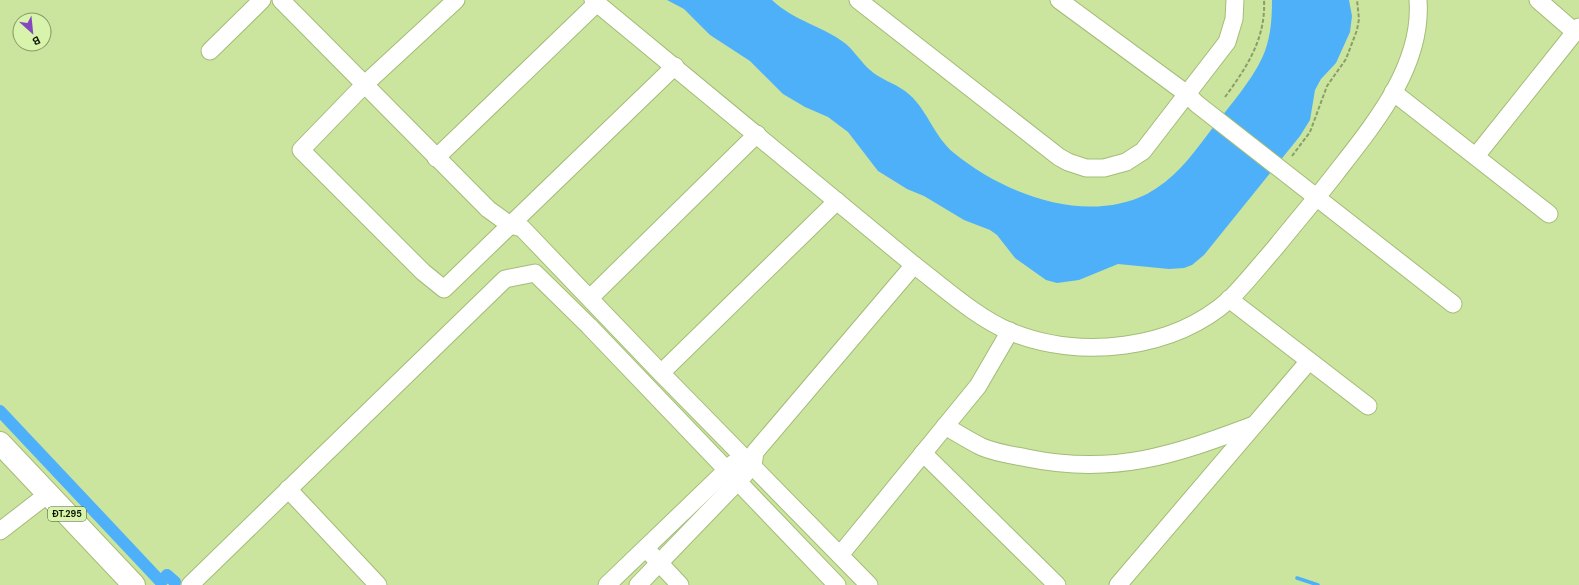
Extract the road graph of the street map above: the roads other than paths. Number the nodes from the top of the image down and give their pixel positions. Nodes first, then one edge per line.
1 (262, 0) edge
2 (281, 0) edge
3 (456, 0) edge
4 (858, 0) edge
5 (1060, 0) edge
6 (1235, 0) edge
7 (1418, 0) edge
8 (1538, 0) edge
9 (595, 1) edge
10 (1577, 29) edge
11 (210, 51) dead end
12 (675, 66) junction
13 (364, 85) junction
14 (1393, 92) junction
15 (1187, 94) junction
16 (757, 134) junction
17 (1476, 156) junction
18 (436, 158) junction
19 (1316, 198) junction
20 (837, 201) junction
21 (1549, 214) dead end
22 (510, 225) junction
23 (914, 265) junction
24 (590, 298) junction
25 (1229, 299) junction
26 (1453, 304) dead end
27 (1010, 331) junction
28 (1309, 361) junction
29 (661, 373) junction
30 (1368, 406) dead end
31 (1254, 425) junction
32 (945, 426) junction
33 (0, 443) edge
34 (923, 453) junction
35 (743, 466) junction
36 (288, 489) junction
37 (48, 494) junction
38 (0, 531) edge
39 (646, 548) junction
40 (840, 555) junction
41 (659, 563) junction
42 (199, 582) edge
43 (134, 585) edge
44 (378, 585) edge
45 (607, 585) edge
46 (638, 585) edge
47 (680, 585) edge
48 (837, 585) edge
49 (869, 585) edge
50 (1056, 585) edge
51 (1118, 585) edge

1 - 11 street
2 - 13 street
3 - 13 street
4 - 15 street
5 - 15 street
6 - 15 street
7 - 14 street
8 - 10 street
9 - 12 street
9 - 18 street
10 - 17 street
12 - 16 street
12 - 22 street
13 - 18 street
13 - 22 street
14 - 17 street
14 - 19 street
15 - 19 street
16 - 20 street
16 - 24 street
17 - 21 street
18 - 22 street
19 - 25 street
19 - 26 street
20 - 23 street
20 - 29 street
22 - 24 street
23 - 27 street
23 - 35 street
24 - 29 street
25 - 27 street
25 - 28 street
27 - 32 street
28 - 30 street
28 - 31 street
29 - 35 street
31 - 32 street
31 - 51 street
32 - 34 street
33 - 37 main road, ĐT.295
34 - 40 street
34 - 50 street
35 - 36 street
35 - 39 street
35 - 40 street
35 - 41 street
35 - 48 street
36 - 42 street
36 - 44 street
37 - 38 street
37 - 43 main road, ĐT.295
39 - 41 street
39 - 45 street
40 - 49 street
41 - 46 street
41 - 47 street

